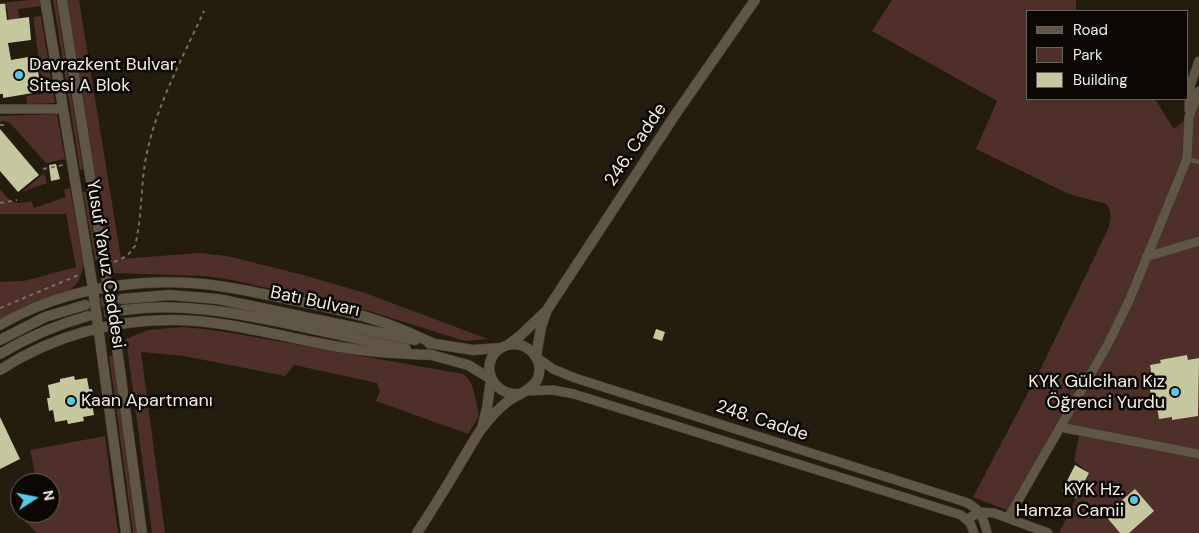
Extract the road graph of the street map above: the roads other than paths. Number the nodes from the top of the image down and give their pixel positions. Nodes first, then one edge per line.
1 (46, 0) edge
2 (62, 0) edge
3 (755, 0) edge
4 (1199, 61) edge
5 (1199, 91) edge
6 (0, 109) edge
7 (63, 109) junction
8 (1189, 117) junction
9 (1187, 159) junction
10 (1199, 162) edge
11 (90, 180) junction
12 (75, 182) junction
13 (1199, 241) edge
14 (1146, 257) junction
15 (108, 287) junction
16 (93, 289) junction
17 (122, 299) tunnel mouth
18 (86, 305) tunnel mouth
19 (124, 310) tunnel mouth
20 (547, 310) junction
21 (88, 316) tunnel mouth
22 (0, 325) edge
23 (114, 326) junction
24 (99, 328) junction
25 (0, 340) edge
26 (435, 344) junction
27 (504, 347) junction
28 (0, 354) edge
29 (432, 355) junction
30 (536, 357) junction
31 (0, 370) edge
32 (491, 379) junction
33 (522, 393) junction
34 (1060, 427) junction
35 (482, 428) junction
36 (1199, 454) edge
37 (980, 512) junction
38 (1008, 518) junction
39 (967, 519) junction
40 (1028, 530) edge
41 (126, 533) edge
42 (142, 533) edge
43 (417, 533) edge
44 (974, 533) edge
45 (987, 533) edge
46 (1048, 533) edge

1 - 7 street, Yusuf Yavuz Caddesi
2 - 11 street, Yusuf Yavuz Caddesi
3 - 20 street, 246. Cadde
4 - 8 street
5 - 8 street
6 - 7 street
7 - 12 street, Yusuf Yavuz Caddesi
8 - 9 street
9 - 10 lane
9 - 14 street
11 - 12 street
11 - 15 street, Yusuf Yavuz Caddesi
12 - 16 street, Yusuf Yavuz Caddesi
13 - 14 street
14 - 34 street
15 - 16 street
15 - 23 street, Yusuf Yavuz Caddesi
15 - 26 street
16 - 22 street
16 - 24 street, Yusuf Yavuz Caddesi
17 - 26 street, Batı Bulvarı
18 - 25 street
19 - 29 street, Batı Bulvarı
20 - 27 street, 246. Cadde
20 - 30 street, 246. Cadde
21 - 28 street
23 - 24 street
23 - 29 street
23 - 42 street, Yusuf Yavuz Caddesi
24 - 31 street
24 - 41 street, Yusuf Yavuz Caddesi
26 - 27 street, Batı Bulvarı
27 - 30 street
27 - 32 street
29 - 32 street, Batı Bulvarı
30 - 33 street
30 - 37 street, 248. Cadde
32 - 33 street
32 - 35 street
33 - 35 street
33 - 39 street, 248. Cadde
34 - 36 street
34 - 38 street
35 - 43 street
37 - 38 street, 248. Cadde
37 - 39 street
37 - 45 street
38 - 40 street, 248. Cadde
39 - 44 street
40 - 46 street, 248. Cadde

